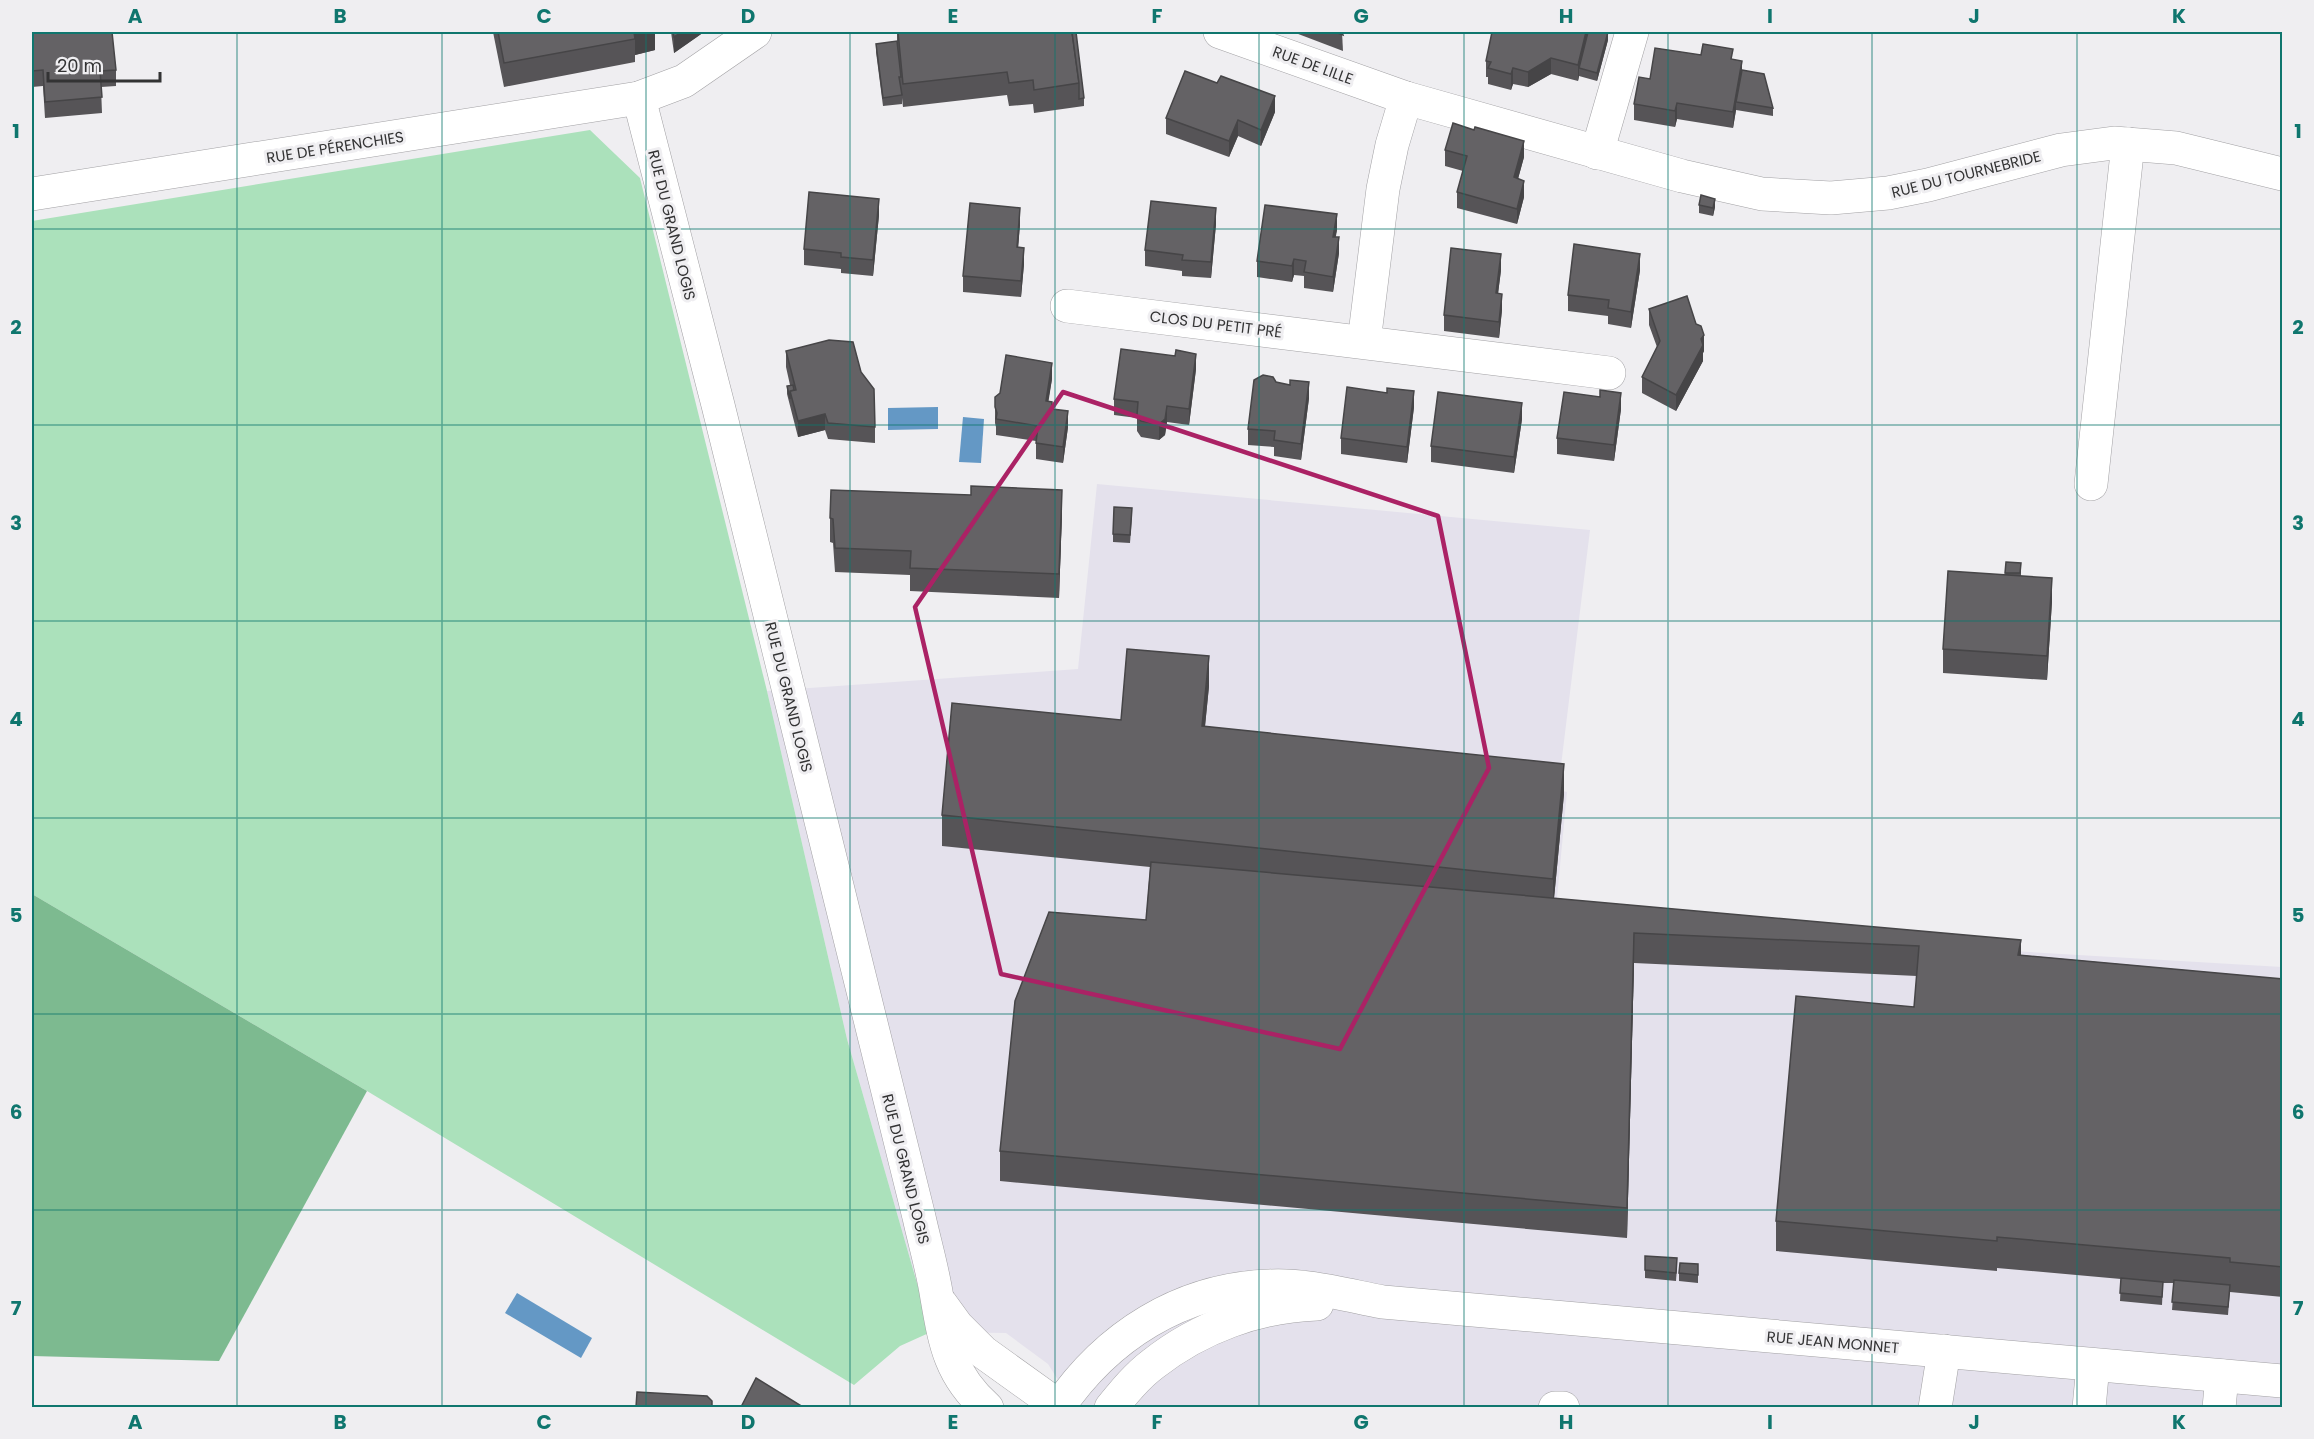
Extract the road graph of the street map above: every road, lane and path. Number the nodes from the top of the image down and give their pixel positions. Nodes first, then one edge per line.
1 (755, 32) edge
2 (1220, 32) edge
3 (1632, 32) edge
4 (639, 98) junction
5 (1406, 98) junction
6 (2128, 144) junction
7 (1598, 153) junction
8 (2283, 174) edge
9 (32, 194) edge
10 (1067, 306) dead end
11 (1364, 342) junction
12 (1609, 373) dead end
13 (2091, 484) dead end
14 (937, 1297) junction
15 (1383, 1302) junction
16 (1944, 1352) junction
17 (2093, 1365) junction
18 (2283, 1382) edge
19 (2220, 1392) edge
20 (987, 1407) edge
21 (1060, 1407) edge
22 (1111, 1407) edge
23 (1555, 1407) edge
24 (1563, 1407) edge
25 (1935, 1407) edge
26 (2089, 1407) edge

1 - 4 street, RUE DE PÉRENCHIES
2 - 5 street, RUE DE LILLE
3 - 7 street
4 - 9 street, RUE DE PÉRENCHIES
4 - 14 street, RUE DU GRAND LOGIS
5 - 7 street, RUE DU TOURNEBRIDE
5 - 11 street
6 - 7 street, RUE DU TOURNEBRIDE
6 - 8 street, RUE DU TOURNEBRIDE
6 - 13 street
10 - 11 street, CLOS DU PETIT PRÉ
11 - 12 street, CLOS DU PETIT PRÉ
14 - 20 street, RUE DU GRAND LOGIS
14 - 21 street, RUE DU GRAND LOGIS
15 - 16 street, RUE JEAN MONNET
15 - 21 street, RUE JEAN MONNET
15 - 22 street, RUE JEAN MONNET
16 - 17 street, RUE JEAN MONNET
16 - 25 street
17 - 19 street, RUE JEAN MONNET
17 - 26 street
18 - 19 street, RUE JEAN MONNET
23 - 24 street

